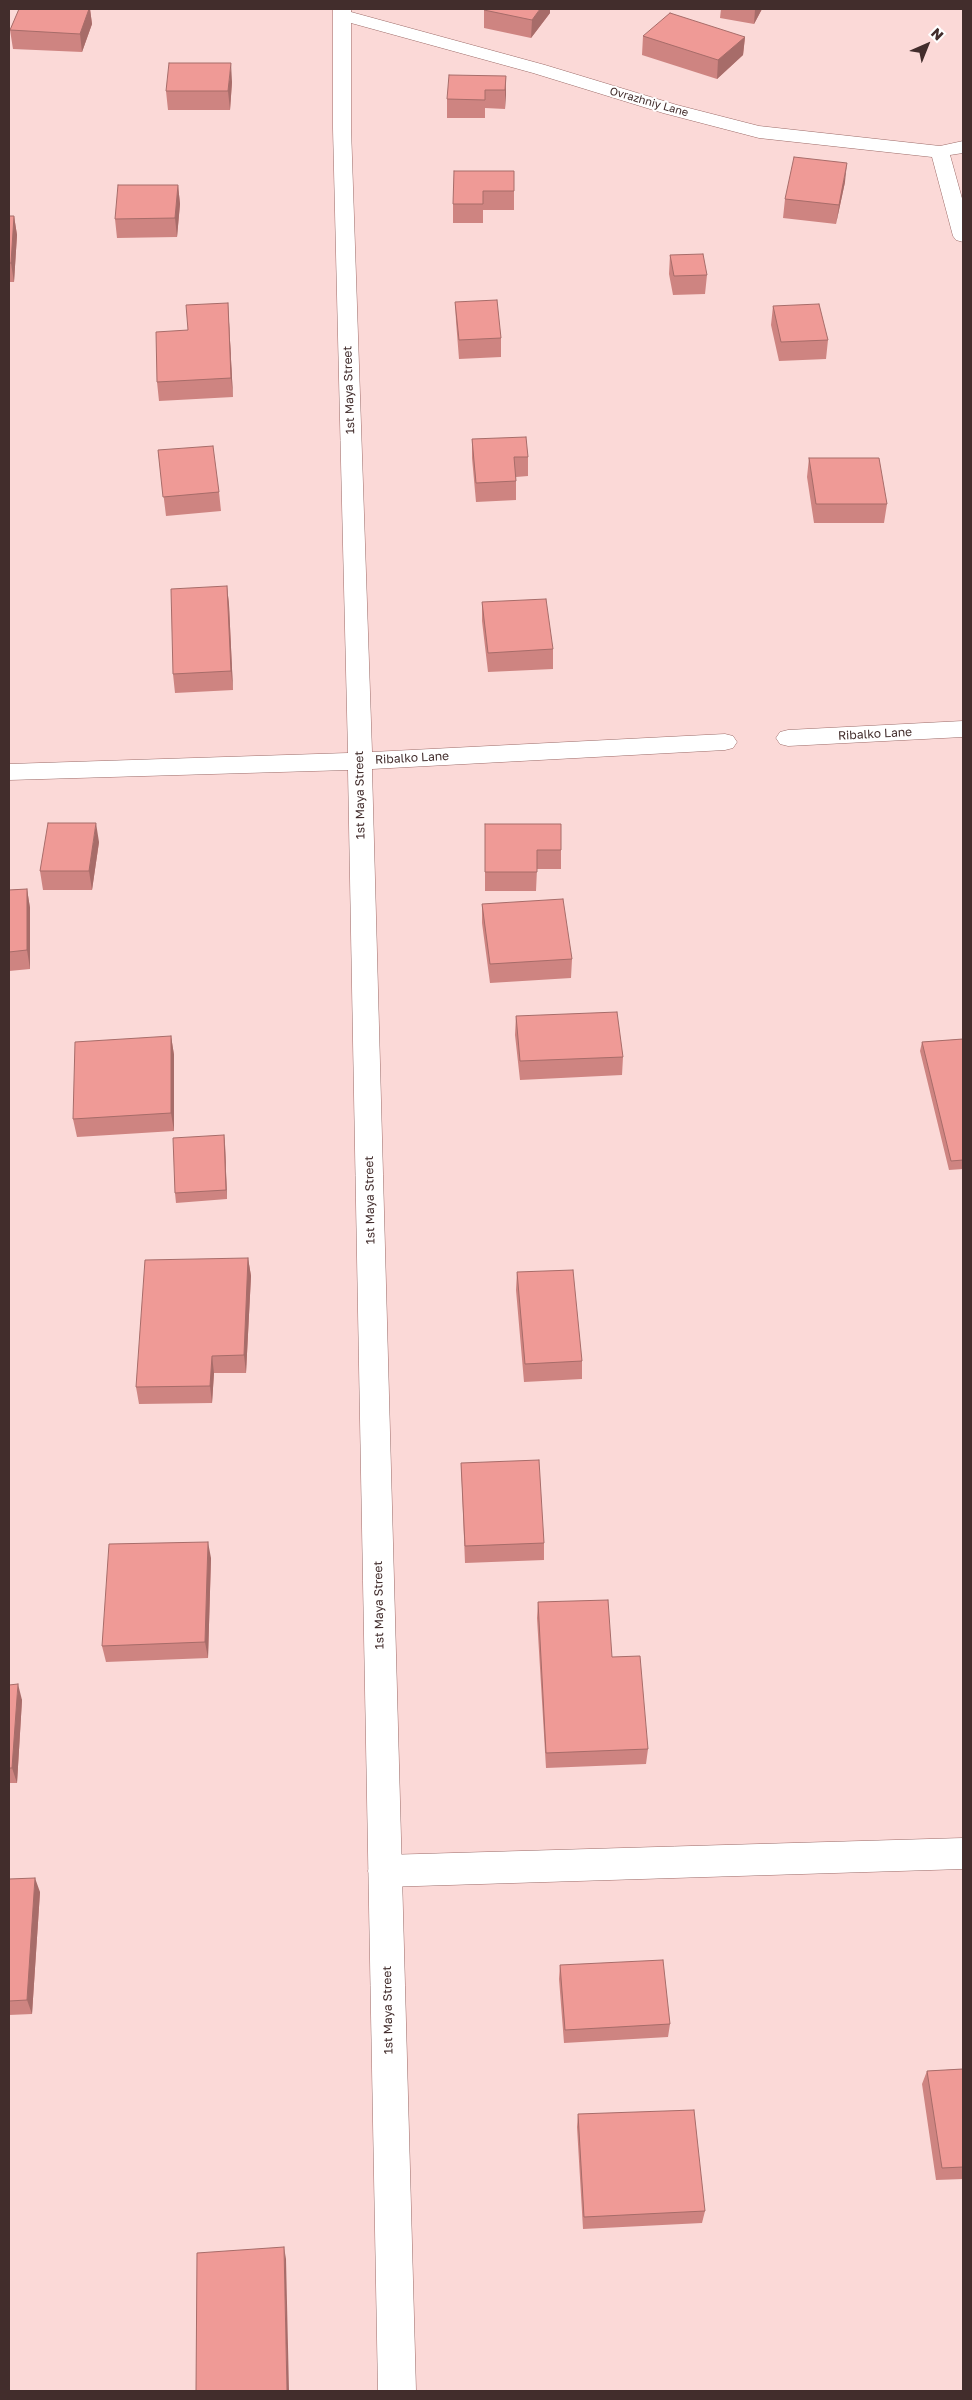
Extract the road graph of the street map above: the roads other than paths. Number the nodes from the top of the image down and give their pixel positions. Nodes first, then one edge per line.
1 (342, 12) edge
2 (963, 147) edge
3 (940, 152) junction
4 (963, 236) edge
5 (963, 729) edge
6 (788, 738) dead end
7 (725, 742) dead end
8 (360, 761) junction
9 (9, 772) edge
10 (963, 1853) edge
11 (385, 1871) junction
12 (397, 2391) edge

1 - 3 street, Ovrazhniy Lane
1 - 8 street, 1st Maya Street
2 - 3 street, Ovrazhniy Lane
3 - 4 street
5 - 6 street, Ribalko Lane
7 - 8 street, Ribalko Lane
8 - 9 street, Ribalko Lane
8 - 11 street, 1st Maya Street
10 - 11 street
11 - 12 street, 1st Maya Street

